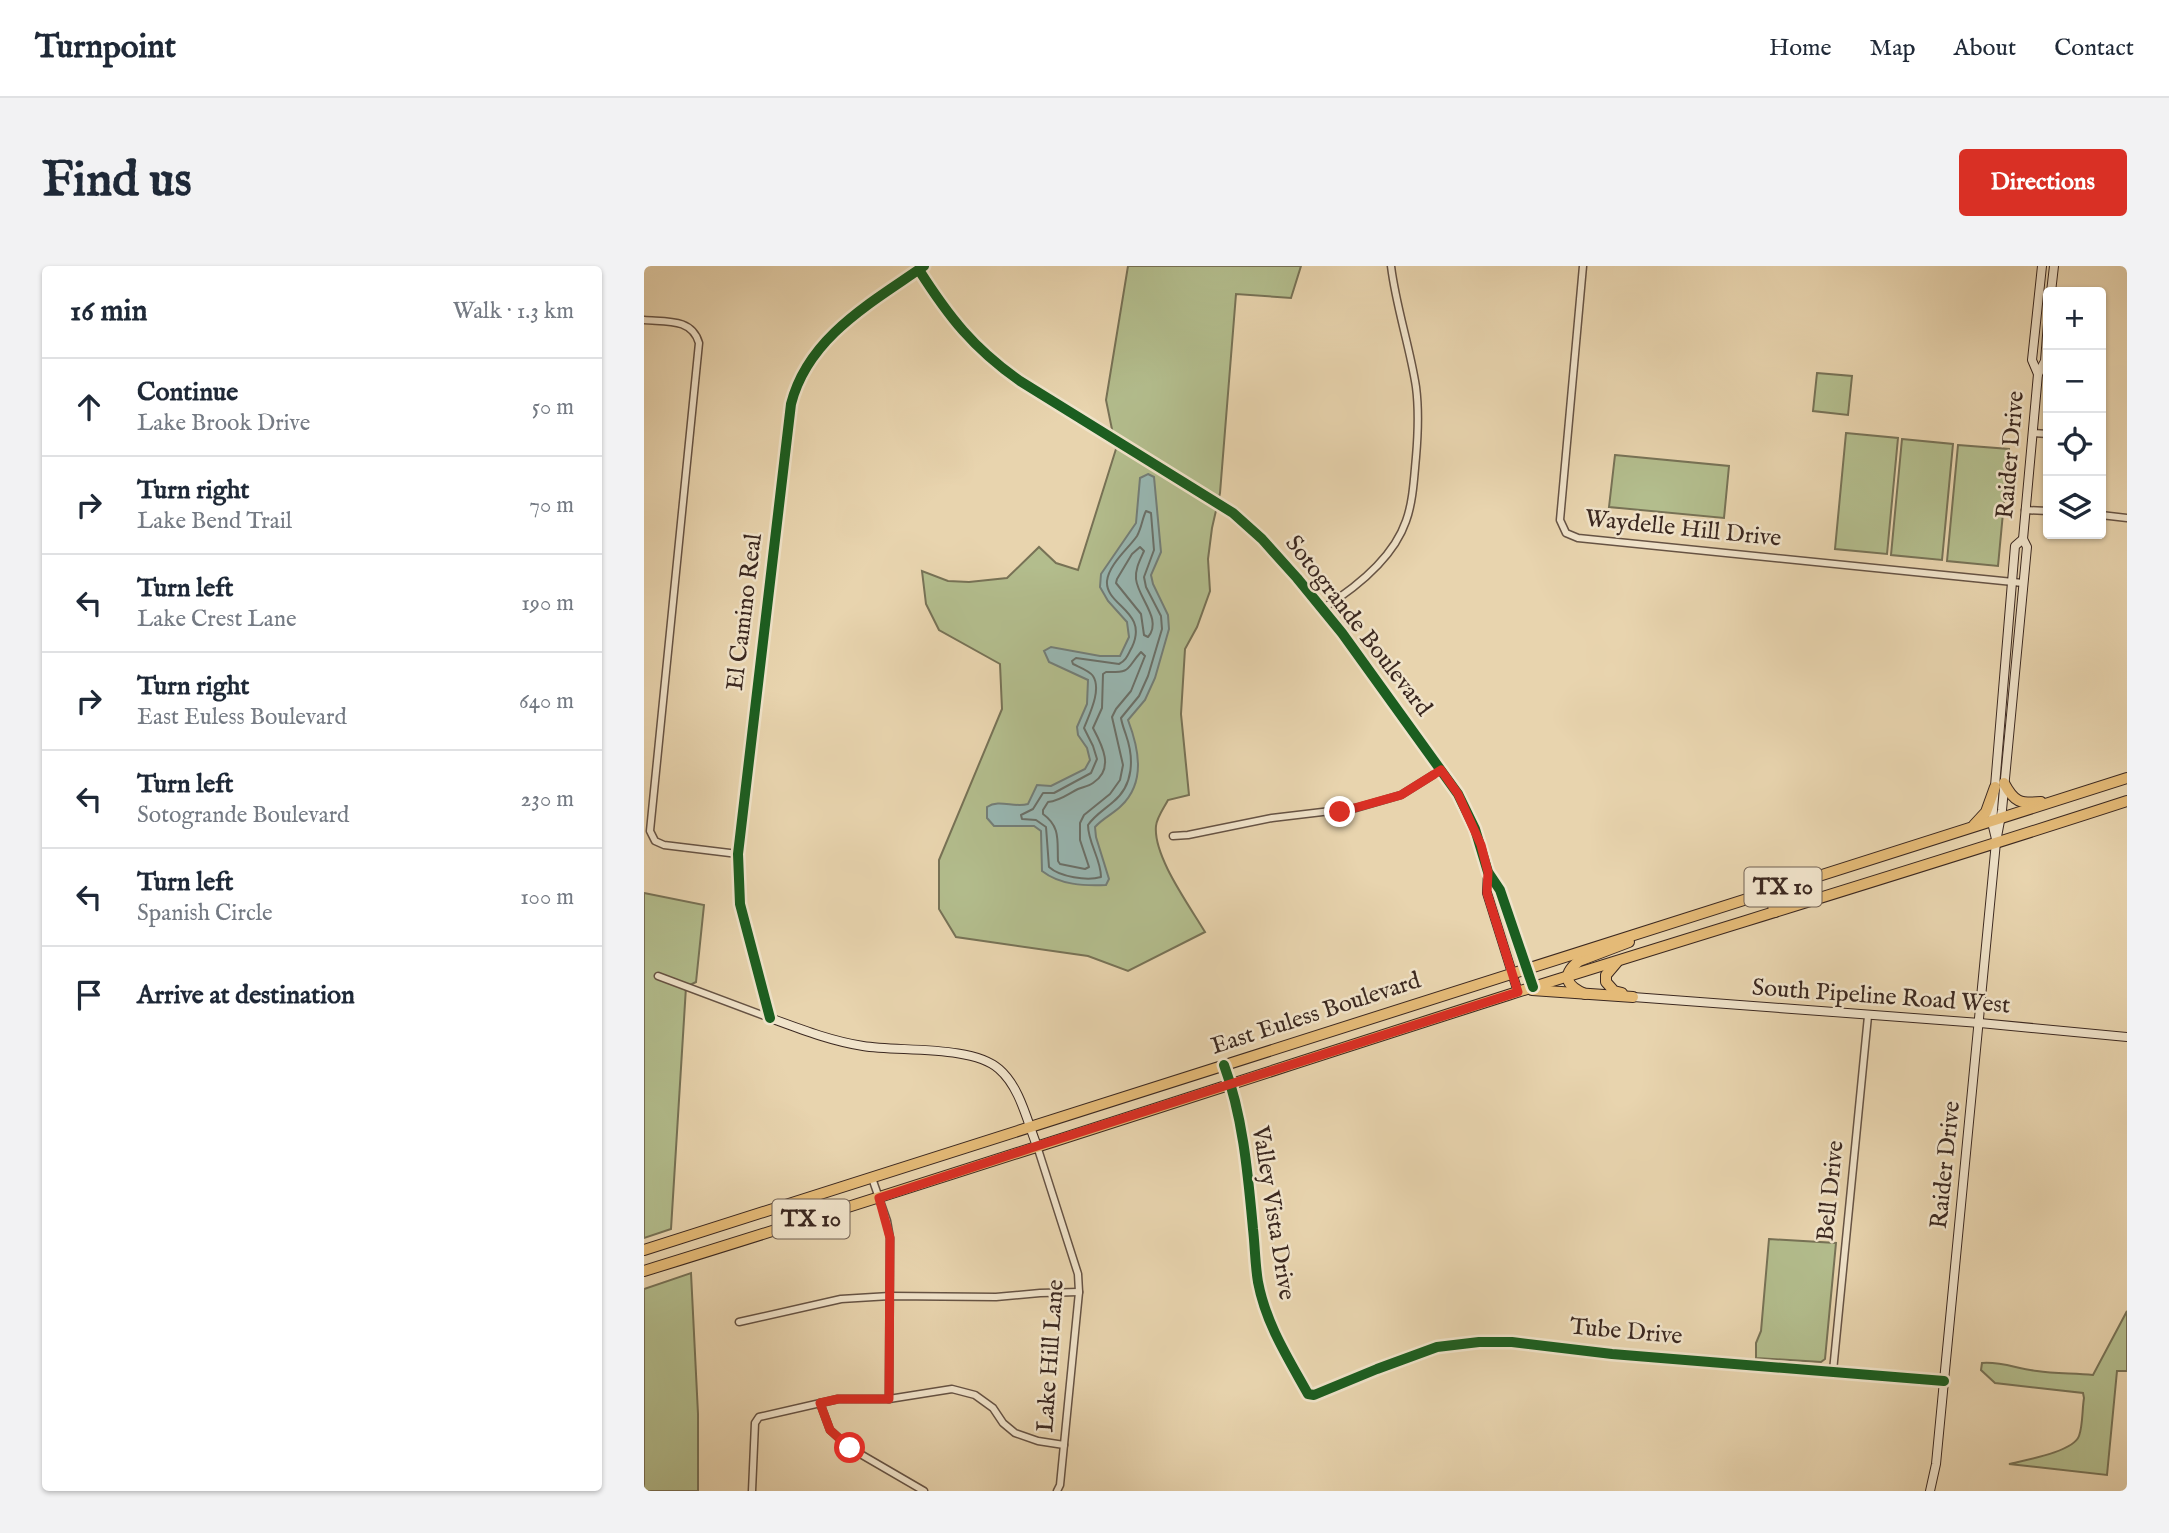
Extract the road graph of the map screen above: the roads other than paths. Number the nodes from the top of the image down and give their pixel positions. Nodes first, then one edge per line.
1 (1391, 266) edge
2 (1583, 266) edge
3 (2042, 266) edge
4 (2054, 266) edge
5 (921, 268) edge
6 (2052, 287) edge
7 (644, 320) edge
8 (2046, 350) edge
9 (2038, 374) junction
10 (2033, 433) junction
11 (2043, 434) edge
12 (2025, 510) junction
13 (2043, 511) edge
14 (2106, 515) edge
15 (2127, 517) edge
16 (2023, 539) junction
17 (2011, 582) junction
18 (2023, 583) junction
19 (1322, 609) junction
20 (1998, 734) junction
21 (2009, 735) junction
22 (1441, 770) junction
23 (2127, 778) edge
24 (1999, 785) junction
25 (2059, 800) junction
26 (2127, 801) edge
27 (1996, 820) junction
28 (1969, 829) junction
29 (1173, 836) dead end
30 (1996, 842) junction
31 (738, 854) junction
32 (1488, 872) junction
33 (1769, 892) junction
34 (1775, 912) junction
35 (1650, 929) junction
36 (1618, 961) junction
37 (1527, 968) junction
38 (1513, 973) junction
39 (658, 976) dead end
40 (1568, 976) junction
41 (1526, 990) junction
42 (1585, 994) junction
43 (1633, 997) junction
44 (1868, 1016) junction
45 (770, 1018) junction
46 (1980, 1023) junction
47 (2127, 1037) edge
48 (1224, 1065) junction
49 (1231, 1084) junction
50 (1030, 1127) junction
51 (1037, 1146) junction
52 (872, 1178) junction
53 (879, 1198) junction
54 (644, 1250) edge
55 (644, 1271) edge
56 (1079, 1292) junction
57 (890, 1296) junction
58 (739, 1322) dead end
59 (1833, 1371) junction
60 (1944, 1381) junction
61 (1314, 1395) joint
62 (889, 1399) junction
63 (820, 1403) junction
64 (1064, 1445) junction
65 (752, 1491) edge
66 (924, 1491) edge
67 (1057, 1491) edge
68 (1930, 1491) edge

1 - 19 street
2 - 17 street, Waydelle Hill Drive
3 - 9 street, Raider Drive
4 - 6 street
5 - 19 street, Sotogrande Boulevard
5 - 31 street, El Camino Real
7 - 31 street
8 - 9 street, Raider Drive
9 - 10 street, Raider Drive
10 - 11 street
10 - 12 street, Raider Drive
12 - 13 street
12 - 16 street, Raider Drive
14 - 15 street
16 - 17 street, Raider Drive
16 - 18 street, Raider Drive
17 - 18 street, Waydelle Hill Drive
17 - 20 street, Raider Drive
18 - 21 street, Raider Drive
19 - 22 street, Sotogrande Boulevard
20 - 21 street
20 - 24 street, Raider Drive
21 - 24 street, Raider Drive
22 - 29 street
22 - 32 street, Sotogrande Boulevard
23 - 25 main road, TX 10
24 - 25 main road
24 - 27 street, Raider Drive
24 - 28 main road
25 - 27 main road, TX 10
26 - 30 main road, TX 10
27 - 28 main road, East Euless Boulevard / TX 10
27 - 30 street, Raider Drive
28 - 33 main road, East Euless Boulevard / TX 10
30 - 34 main road, East Euless Boulevard / TX 10
30 - 46 street, Raider Drive
31 - 45 street, El Camino Real
32 - 37 street, Sotogrande Boulevard
32 - 38 street, Sotogrande Boulevard
33 - 34 main road
33 - 35 main road, East Euless Boulevard / TX 10
34 - 36 main road, East Euless Boulevard / TX 10
35 - 37 main road, East Euless Boulevard / TX 10
35 - 40 main road
36 - 40 main road, East Euless Boulevard / TX 10
36 - 43 main road
37 - 38 main road, East Euless Boulevard / TX 10
37 - 41 street, Sotogrande Boulevard
38 - 41 street, Sotogrande Boulevard
38 - 48 main road, East Euless Boulevard / TX 10
39 - 45 street
40 - 41 main road, East Euless Boulevard / TX 10
40 - 42 main road
41 - 42 main road
41 - 49 main road, East Euless Boulevard / TX 10
42 - 43 main road
43 - 44 street, South Pipeline Road West
44 - 46 street, South Pipeline Road West
44 - 59 street, Bell Drive
45 - 50 street
46 - 47 street, South Pipeline Road West
46 - 60 street, Raider Drive
48 - 49 street, Valley Vista Drive
48 - 50 main road, East Euless Boulevard / TX 10
49 - 51 main road, East Euless Boulevard / TX 10
49 - 61 street, Valley Vista Drive
50 - 51 street
50 - 52 main road, East Euless Boulevard / TX 10
51 - 53 main road, East Euless Boulevard / TX 10
51 - 56 street, Lake Hill Lane
52 - 53 street
52 - 54 main road, East Euless Boulevard / TX 10
53 - 55 main road, East Euless Boulevard / TX 10
53 - 57 street
56 - 57 street
56 - 64 street, Lake Hill Lane
57 - 58 street
57 - 62 street
59 - 60 street, Tube Drive
59 - 61 street, Tube Drive
60 - 68 street, Raider Drive
62 - 63 street
62 - 64 street
63 - 65 street
63 - 66 street
64 - 67 street, Lake Hill Lane

